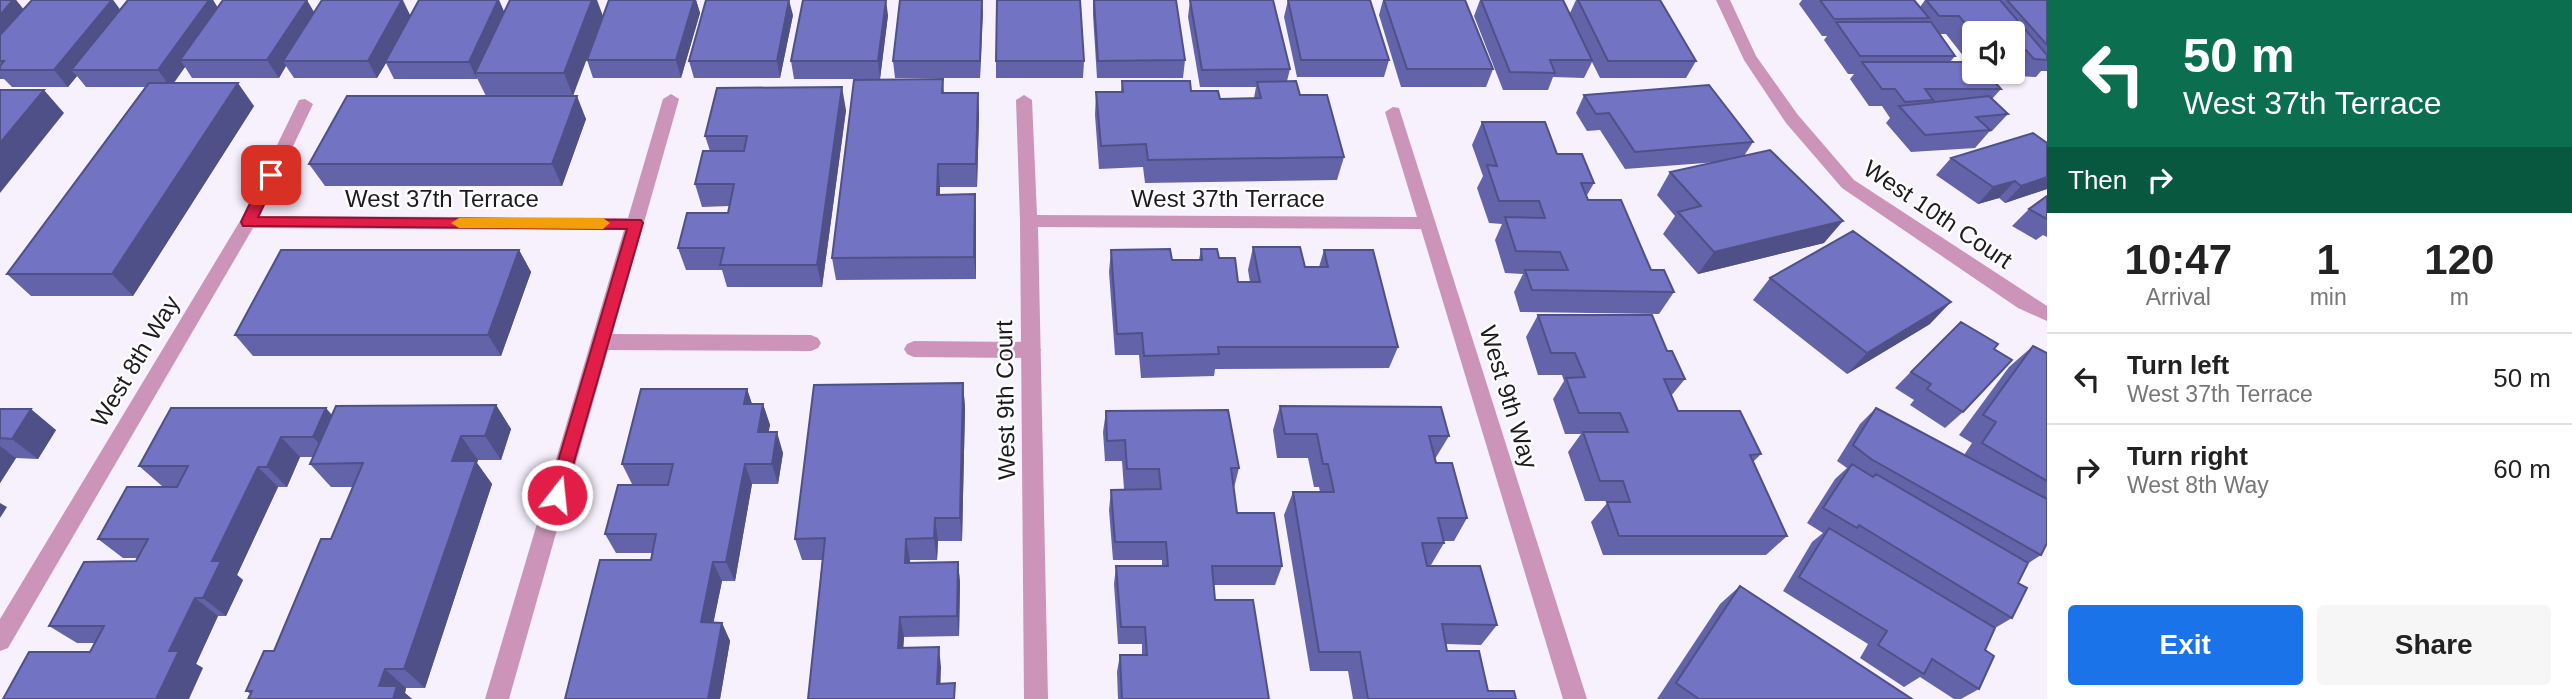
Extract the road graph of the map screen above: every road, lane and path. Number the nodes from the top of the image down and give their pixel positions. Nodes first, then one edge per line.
1 (1723, 0) edge
2 (671, 99) dead end
3 (1024, 100) dead end
4 (304, 104) dead end
5 (1392, 111) dead end
6 (1029, 221) junction
7 (248, 222) junction
8 (636, 223) junction
9 (1427, 223) junction
10 (2047, 314) edge
11 (601, 342) junction
12 (811, 343) dead end
13 (914, 349) dead end
14 (1031, 350) junction
15 (0, 640) edge
16 (497, 699) edge
17 (1036, 699) edge
18 (1575, 699) edge

1 - 10 street, West 10th Court
2 - 8 street
3 - 6 street, West 9th Court
4 - 7 street, West 8th Way
5 - 9 street, West 9th Way
6 - 9 street, West 37th Terrace
6 - 14 street, West 9th Court
7 - 8 street, West 37th Terrace
7 - 15 street, West 8th Way
8 - 11 street
9 - 18 street, West 9th Way
11 - 12 street
11 - 16 street
13 - 14 street
14 - 17 street, West 9th Court

